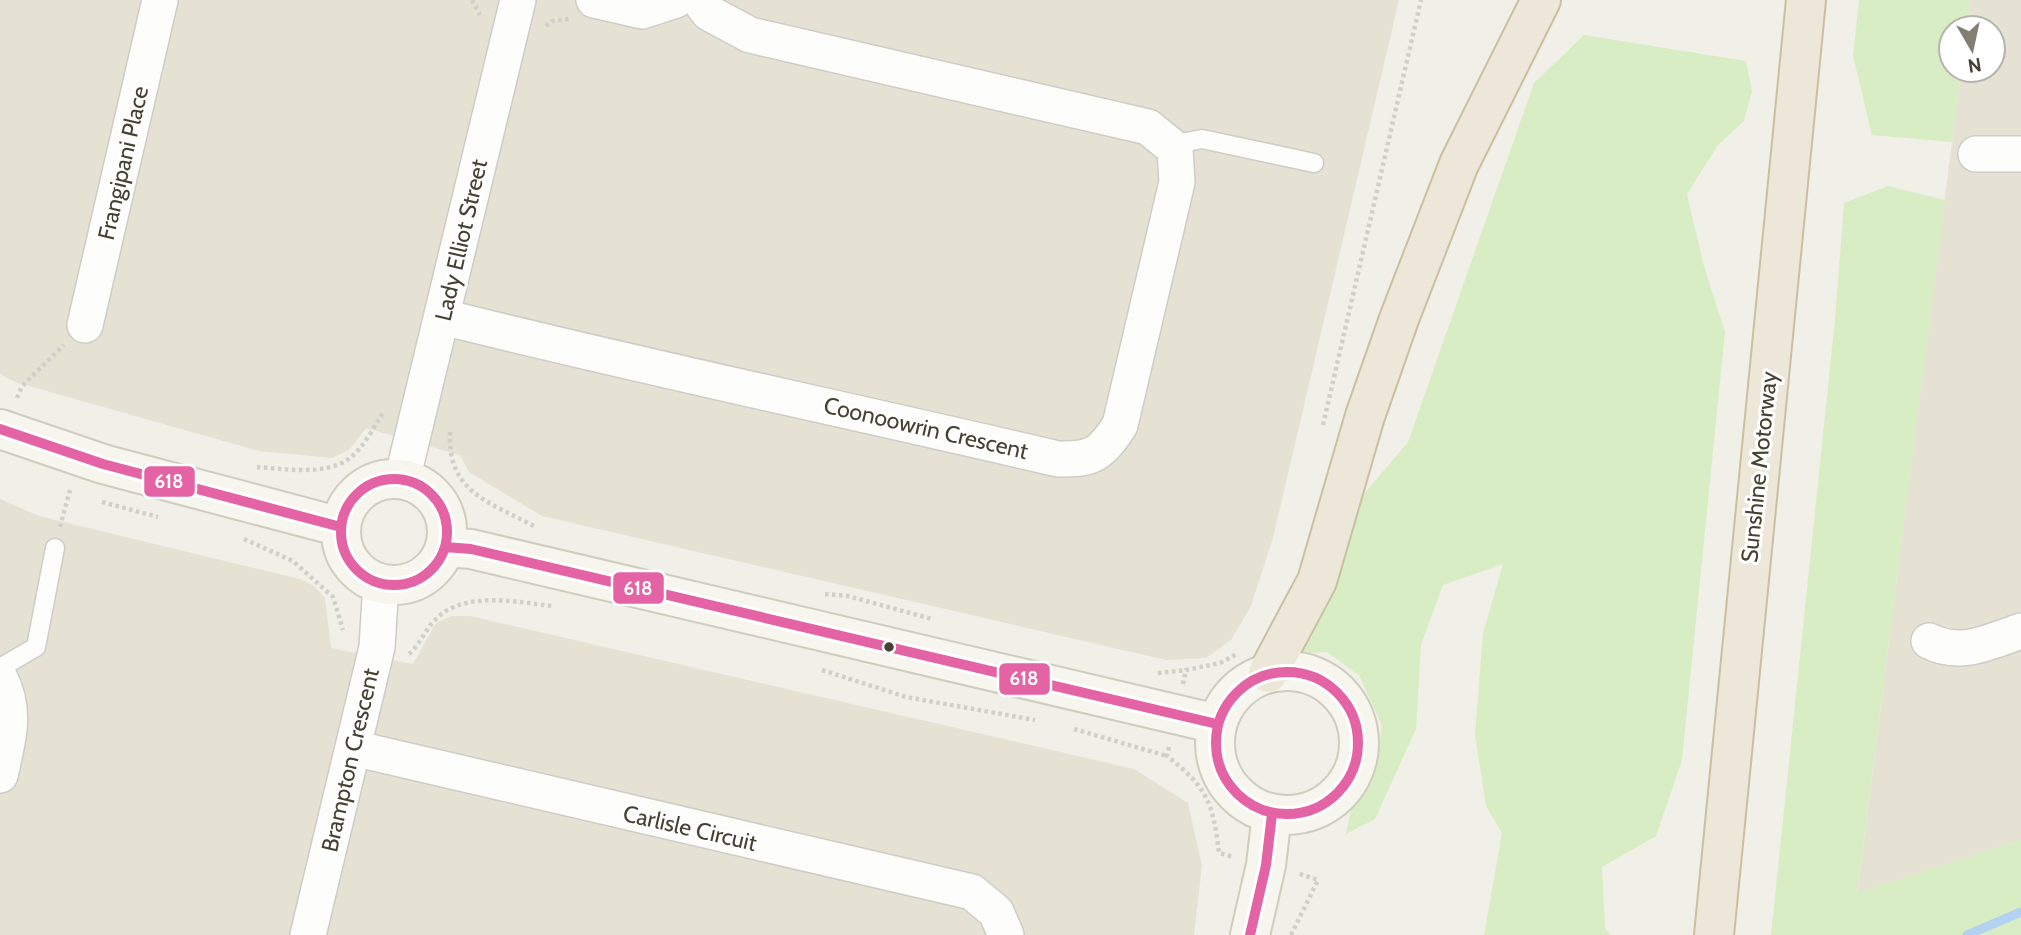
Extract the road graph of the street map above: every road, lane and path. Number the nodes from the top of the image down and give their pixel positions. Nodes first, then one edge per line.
1 (160, 0) edge
2 (472, 0) edge
3 (517, 0) edge
4 (676, 0) edge
5 (699, 0) edge
6 (1421, 0) edge
7 (1541, 0) edge
8 (1806, 0) edge
9 (583, 9) edge
10 (481, 22) dead end
11 (539, 32) dead end
12 (1174, 149) junction
13 (1976, 154) dead end
14 (2021, 154) edge
15 (1314, 163) dead end
16 (443, 317) junction
17 (85, 325) joint
18 (387, 402) dead end
19 (13, 408) edge
20 (450, 423) dead end
21 (1323, 427) dead end
22 (253, 466) dead end
23 (402, 480) junction
24 (58, 486) dead end
25 (70, 490) junction
26 (82, 495) dead end
27 (95, 500) dead end
28 (170, 520) dead end
29 (341, 527) junction
30 (540, 529) dead end
31 (231, 534) dead end
32 (445, 547) junction
33 (55, 548) joint
34 (381, 583) junction
35 (821, 593) dead end
36 (553, 606) dead end
37 (945, 623) dead end
38 (2021, 631) edge
39 (1929, 641) dead end
40 (377, 647) junction
41 (1257, 660) junction
42 (0, 668) edge
43 (817, 668) dead end
44 (1186, 670) junction
45 (1155, 673) dead end
46 (0, 678) edge
47 (1184, 681) dead end
48 (1046, 721) dead end
49 (1217, 724) junction
50 (1072, 729) dead end
51 (1170, 745) dead end
52 (353, 748) junction
53 (1167, 756) junction
54 (0, 775) edge
55 (1272, 814) junction
56 (1232, 857) dead end
57 (1303, 875) dead end
58 (308, 935) edge
59 (1006, 935) edge
60 (1250, 935) edge
61 (1291, 935) edge
62 (1714, 935) edge

1 - 17 street, Frangipani Place
2 - 10 path
3 - 16 street, Lady Elliot Street
4 - 9 street
5 - 12 street
6 - 21 path
7 - 41 highway
8 - 62 highway, Sunshine Motorway
9 - 11 path
12 - 15 lane
12 - 16 street, Coonoowrin Crescent
13 - 14 street
16 - 23 street, Lady Elliot Street
17 - 19 path
18 - 22 path
19 - 29 street
20 - 30 path
23 - 29 street
23 - 32 street
24 - 25 path
25 - 26 path
25 - 33 path
27 - 28 path
29 - 34 street
31 - 40 path
32 - 34 street
32 - 49 street
33 - 42 lane
34 - 40 street, Brampton Crescent
35 - 37 path
36 - 40 path
38 - 39 street
40 - 52 street, Brampton Crescent
41 - 44 path
41 - 49 street
41 - 55 street
43 - 48 path
44 - 45 path
44 - 47 path
46 - 54 street
49 - 55 street
50 - 53 path
51 - 53 path
52 - 58 street, Brampton Crescent
52 - 59 street, Carlisle Circuit
53 - 56 path
55 - 60 street
57 - 61 path

